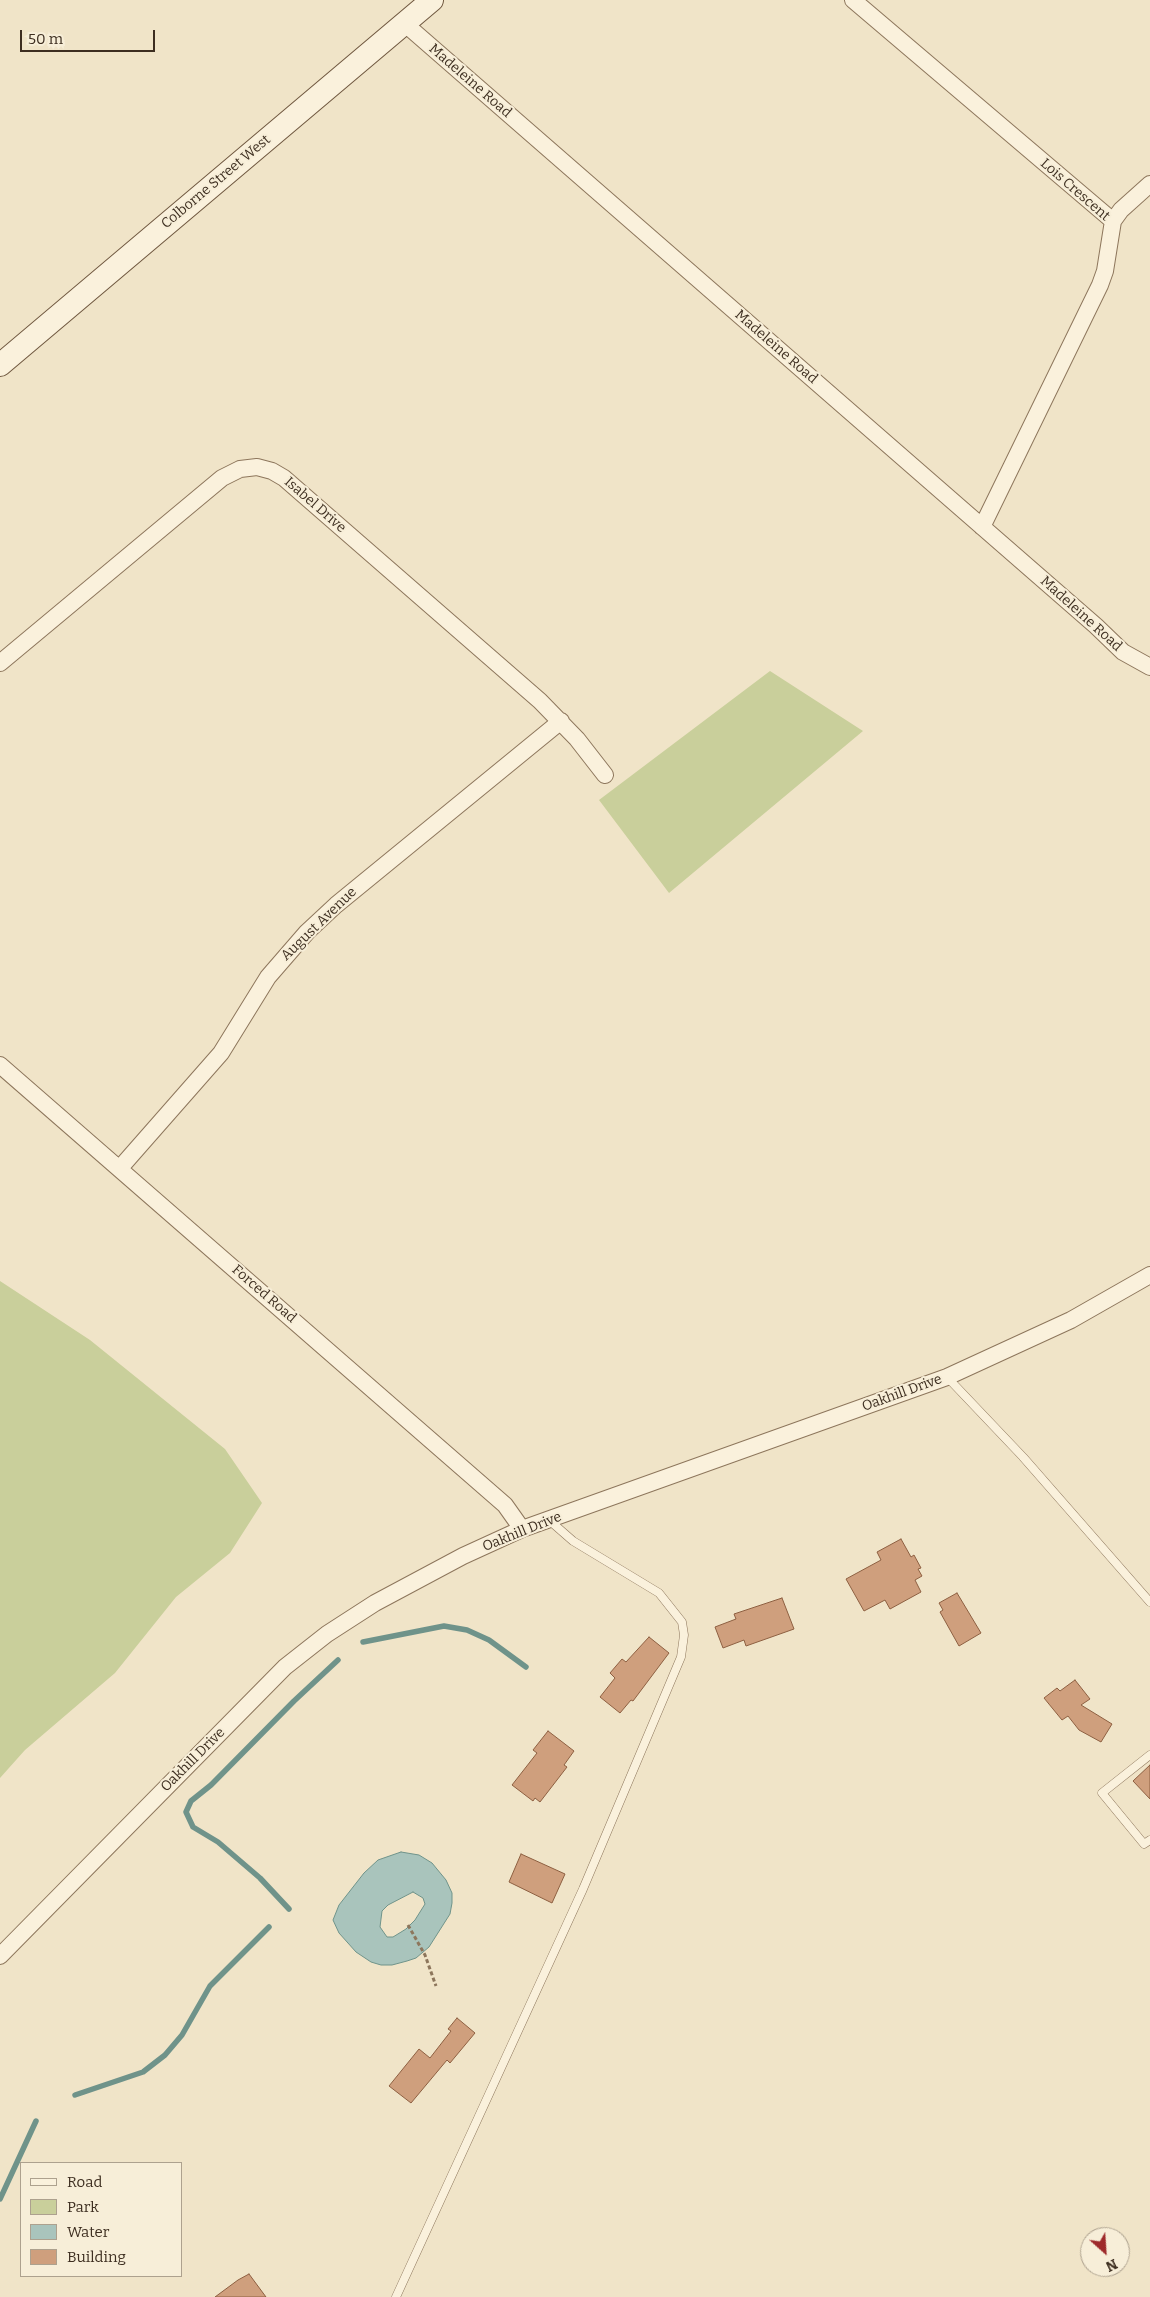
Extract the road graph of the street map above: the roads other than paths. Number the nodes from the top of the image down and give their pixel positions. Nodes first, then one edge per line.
1 (432, 0) edge
2 (853, 0) edge
3 (404, 23) junction
4 (1150, 184) edge
5 (1113, 222) junction
6 (0, 365) edge
7 (982, 527) junction
8 (0, 663) edge
9 (1150, 667) edge
10 (561, 721) junction
11 (605, 775) dead end
12 (0, 1065) edge
13 (120, 1168) junction
14 (1150, 1275) edge
15 (947, 1377) junction
16 (549, 1520) junction
17 (522, 1529) junction
18 (1150, 1602) edge
19 (1150, 1756) edge
20 (1150, 1840) edge
21 (0, 1956) edge
22 (396, 2297) edge

1 - 3 main road, Colborne Street West
2 - 5 street, Lois Crescent
3 - 6 main road, Colborne Street West
3 - 7 street, Madeleine Road
4 - 5 street
5 - 7 street, Lois Crescent
7 - 9 street, Madeleine Road
8 - 10 street, Isabel Drive
10 - 11 street, Isabel Drive
10 - 13 street, August Avenue
12 - 13 street, Forced Road
13 - 17 street, Forced Road
14 - 15 street, Oakhill Drive
15 - 16 street, Oakhill Drive
15 - 18 lane
16 - 17 street, Oakhill Drive
16 - 22 lane
17 - 21 street, Oakhill Drive
19 - 20 lane

